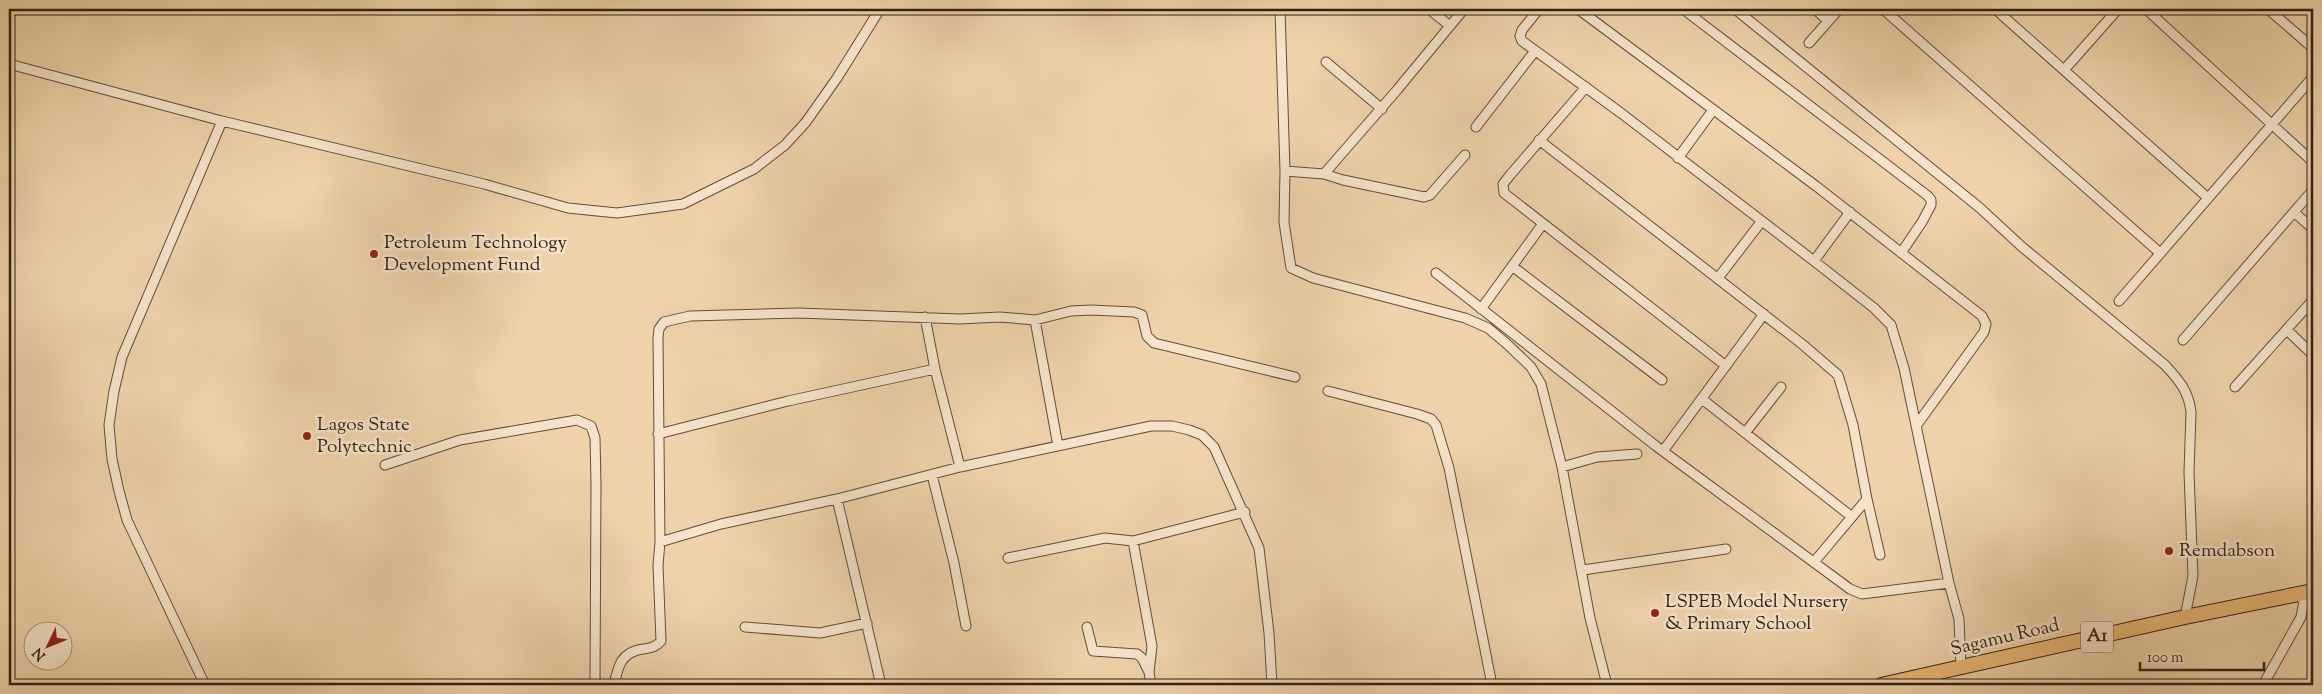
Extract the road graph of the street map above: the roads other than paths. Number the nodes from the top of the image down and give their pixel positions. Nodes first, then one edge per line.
1 (880, 9) edge
2 (1280, 9) edge
3 (1429, 9) edge
4 (1464, 9) edge
5 (1539, 9) edge
6 (1578, 9) edge
7 (1683, 9) edge
8 (1735, 9) edge
9 (1815, 9) edge
10 (1839, 9) edge
11 (1883, 9) edge
12 (1995, 9) edge
13 (2118, 9) edge
14 (2146, 9) edge
15 (2268, 9) edge
16 (1828, 21) junction
17 (1450, 26) junction
18 (1809, 43) dead end
19 (2313, 48) edge
20 (1535, 51) junction
21 (1326, 62) dead end
22 (9, 64) edge
23 (2064, 70) junction
24 (2313, 77) edge
25 (1586, 87) junction
26 (1382, 109) junction
27 (1713, 110) junction
28 (222, 121) junction
29 (2272, 125) junction
30 (1476, 127) dead end
31 (1539, 140) junction
32 (1465, 155) dead end
33 (1678, 158) junction
34 (2313, 162) edge
35 (1285, 171) junction
36 (1324, 174) junction
37 (2313, 190) edge
38 (2208, 198) junction
39 (1850, 212) junction
40 (2294, 212) junction
41 (1761, 222) junction
42 (1542, 225) junction
43 (2313, 228) edge
44 (1901, 253) junction
45 (2160, 253) junction
46 (1814, 262) junction
47 (1512, 266) junction
48 (1436, 273) dead end
49 (1718, 278) junction
50 (2313, 300) edge
51 (2119, 301) dead end
52 (1481, 308) junction
53 (1764, 314) junction
54 (926, 317) junction
55 (1035, 320) junction
56 (2286, 330) junction
57 (2183, 340) dead end
58 (2313, 355) edge
59 (1726, 366) junction
60 (934, 369) junction
61 (1295, 377) dead end
62 (1662, 380) dead end
63 (1781, 387) dead end
64 (2235, 388) dead end
65 (1328, 391) dead end
66 (1702, 399) junction
67 (1916, 426) junction
68 (1745, 433) junction
69 (658, 434) junction
70 (1058, 446) junction
71 (1663, 451) junction
72 (1637, 454) dead end
73 (385, 465) dead end
74 (960, 467) junction
75 (1562, 467) junction
76 (932, 475) junction
77 (838, 499) junction
78 (1867, 499) junction
79 (1245, 512) junction
80 (1852, 517) junction
81 (1133, 541) junction
82 (660, 542) junction
83 (1726, 549) dead end
84 (1880, 555) dead end
85 (1008, 558) dead end
86 (1814, 562) junction
87 (1583, 570) junction
88 (1949, 583) junction
89 (2313, 591) edge
90 (2297, 593) junction
91 (2185, 617) junction
92 (867, 623) junction
93 (966, 626) dead end
94 (1087, 627) dead end
95 (745, 628) dead end
96 (1961, 667) junction
97 (1149, 672) junction
98 (205, 685) edge
99 (595, 685) edge
100 (614, 685) edge
101 (881, 685) edge
102 (1151, 685) edge
103 (1272, 685) edge
104 (1492, 685) edge
105 (1607, 685) edge
106 (1884, 685) edge
107 (2262, 685) edge

1 - 28 street
2 - 35 street
3 - 17 street
4 - 17 street
5 - 20 street
6 - 27 street
7 - 44 street
8 - 91 street
9 - 16 street
10 - 16 street
11 - 45 street
12 - 23 street
13 - 23 street
14 - 29 street
15 - 19 street
16 - 18 street
17 - 26 street
20 - 25 street
20 - 30 street
21 - 26 street
22 - 28 street
23 - 38 street
24 - 29 street
25 - 31 street
25 - 33 street
26 - 36 street
27 - 33 street
27 - 39 street
28 - 98 street
29 - 34 street
29 - 38 street
31 - 42 street
31 - 49 street
32 - 36 street
33 - 41 street
35 - 36 street
35 - 75 street
37 - 40 street
38 - 45 street
39 - 44 street
39 - 46 street
40 - 43 street
40 - 57 street
41 - 46 street
41 - 49 street
42 - 47 street
42 - 59 street
44 - 67 street
45 - 51 street
46 - 67 street
47 - 52 street
47 - 62 street
48 - 52 street
49 - 53 street
50 - 56 street
52 - 71 street
53 - 59 street
53 - 78 street
54 - 55 street
54 - 60 street
54 - 69 street
55 - 61 street
55 - 70 street
56 - 58 street
56 - 64 street
59 - 66 street
60 - 69 street
60 - 74 street
63 - 68 street
65 - 104 street
66 - 68 street
66 - 71 street
67 - 88 street
68 - 80 street
69 - 82 street
70 - 74 street
70 - 79 street
71 - 86 street
72 - 75 street
73 - 99 street
74 - 76 street
75 - 87 street
76 - 77 street
76 - 93 street
77 - 82 street
77 - 92 street
78 - 80 street
78 - 84 street
79 - 81 street
79 - 103 street
80 - 86 street
81 - 85 street
81 - 97 street
82 - 100 street
83 - 87 street
86 - 88 street
87 - 105 street
88 - 96 street
89 - 90 highway, Sagamu Road / A1
90 - 91 highway, Sagamu Road / A1
90 - 107 street
91 - 96 highway, Sagamu Road / A1
92 - 95 street
92 - 101 street
94 - 97 street
96 - 106 highway, Sagamu Road / A1
97 - 102 street

